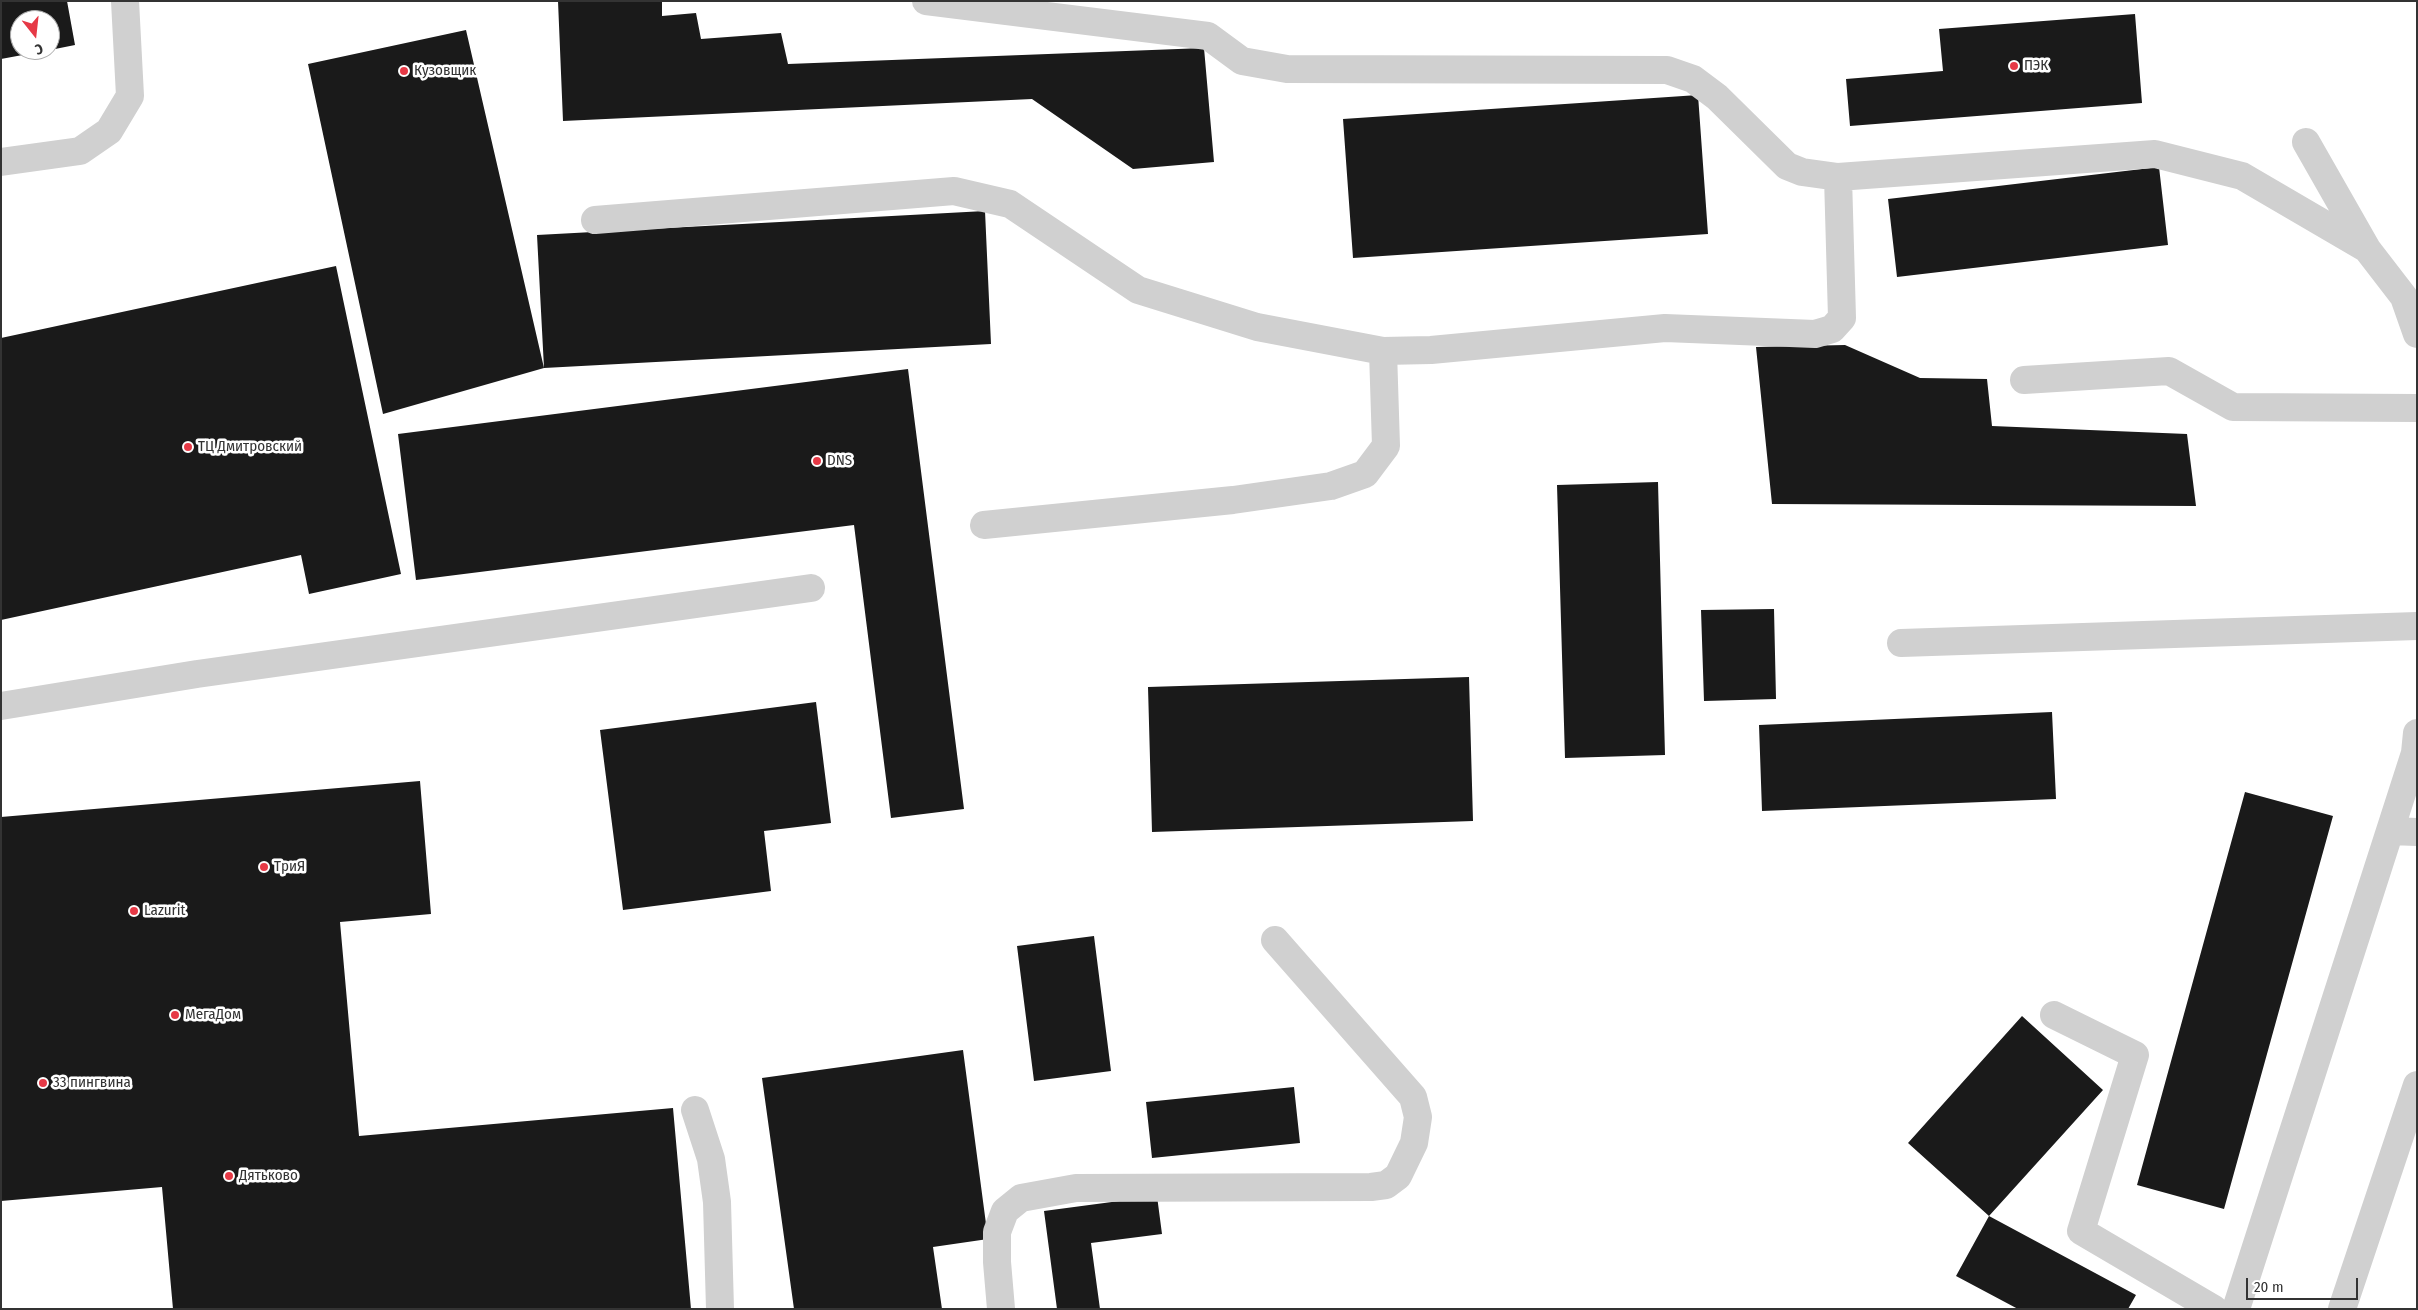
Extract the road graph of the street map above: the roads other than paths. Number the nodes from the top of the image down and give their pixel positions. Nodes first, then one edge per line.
1 (125, 1) edge
2 (926, 1) edge
3 (2306, 142) dead end
4 (1, 162) edge
5 (1838, 176) junction
6 (595, 220) dead end
7 (2368, 249) junction
8 (2417, 334) edge
9 (1383, 351) junction
10 (2024, 380) dead end
11 (2417, 408) edge
12 (984, 525) dead end
13 (811, 588) dead end
14 (2417, 626) edge
15 (1901, 643) dead end
16 (1, 706) edge
17 (2417, 733) edge
18 (2390, 832) junction
19 (2417, 832) edge
20 (1275, 940) dead end
21 (2054, 1015) dead end
22 (2417, 1085) edge
23 (695, 1110) dead end
24 (720, 1309) edge
25 (1000, 1309) edge
26 (2214, 1309) edge
27 (2236, 1309) edge
28 (2342, 1309) edge

1 - 4 lane
2 - 5 lane
3 - 7 lane
5 - 7 lane
5 - 9 lane
6 - 9 lane
7 - 8 lane
9 - 12 lane
10 - 11 lane
13 - 16 lane
14 - 15 lane
17 - 18 lane
18 - 19 lane
18 - 27 lane
20 - 25 lane
21 - 26 lane
22 - 28 lane
23 - 24 lane

